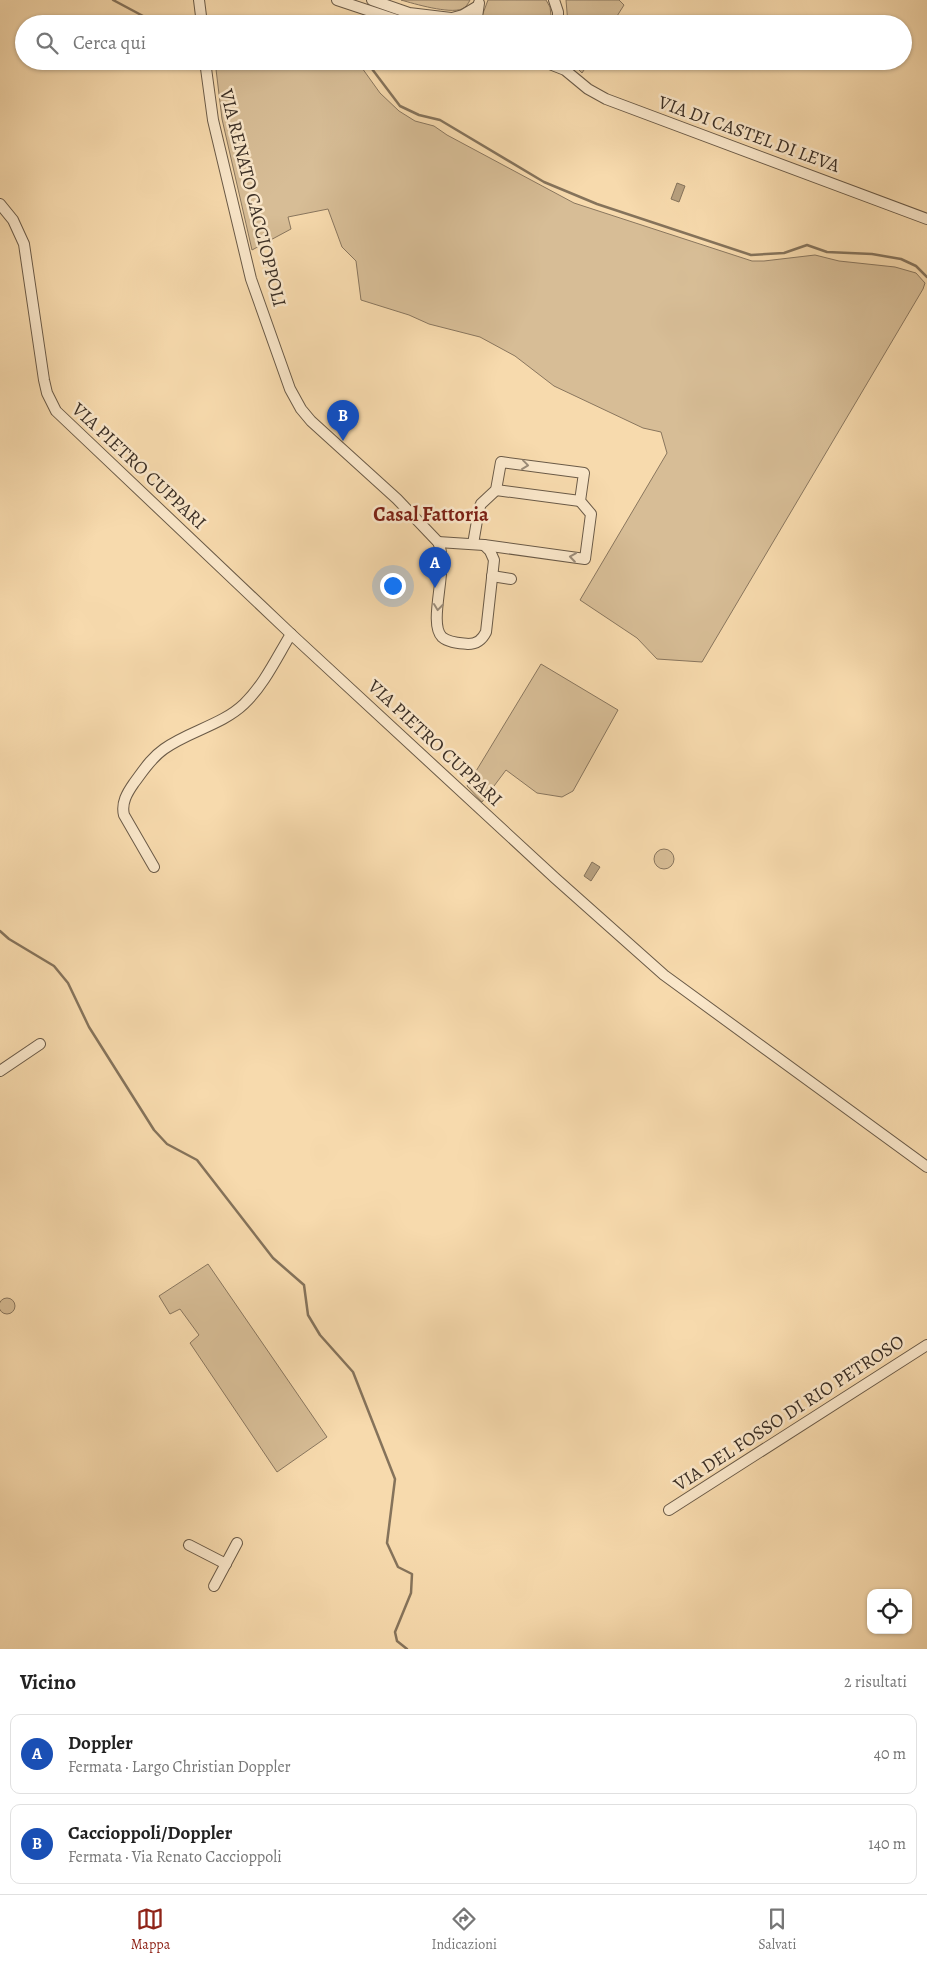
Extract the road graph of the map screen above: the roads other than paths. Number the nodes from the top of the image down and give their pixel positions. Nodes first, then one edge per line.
1 (199, 0) edge
2 (336, 0) edge
3 (372, 0) edge
4 (555, 1) edge
5 (480, 2) edge
6 (201, 15) edge
7 (382, 15) edge
8 (426, 15) edge
9 (463, 15) edge
10 (478, 15) edge
11 (557, 15) edge
12 (206, 70) edge
13 (568, 70) edge
14 (0, 204) edge
15 (927, 218) edge
16 (496, 490) junction
17 (580, 501) junction
18 (438, 542) junction
19 (473, 544) junction
20 (484, 545) junction
21 (492, 576) junction
22 (510, 579) dead end
23 (291, 634) junction
24 (154, 867) dead end
25 (40, 1044) dead end
26 (0, 1071) edge
27 (927, 1167) edge
28 (927, 1345) edge
29 (669, 1510) dead end
30 (237, 1543) dead end
31 (189, 1545) dead end
32 (226, 1564) junction
33 (214, 1586) dead end

1 - 6 street
2 - 7 street
3 - 8 street
4 - 11 street
5 - 9 street
5 - 10 street
12 - 18 street, VIA RENATO CACCIOPPOLI
13 - 15 street, VIA DI CASTEL DI LEVA
14 - 23 street, VIA PIETRO CUPPARI
16 - 17 street
16 -> 17 street
16 - 19 street
17 -> 20 street
18 - 19 street
18 -> 21 street
19 - 20 street
20 - 21 street
21 - 22 street
23 - 24 street
23 - 27 street, VIA PIETRO CUPPARI
25 - 26 street
28 - 29 street, VIA DEL FOSSO DI RIO PETROSO
30 - 32 street
31 - 32 street
32 - 33 street

